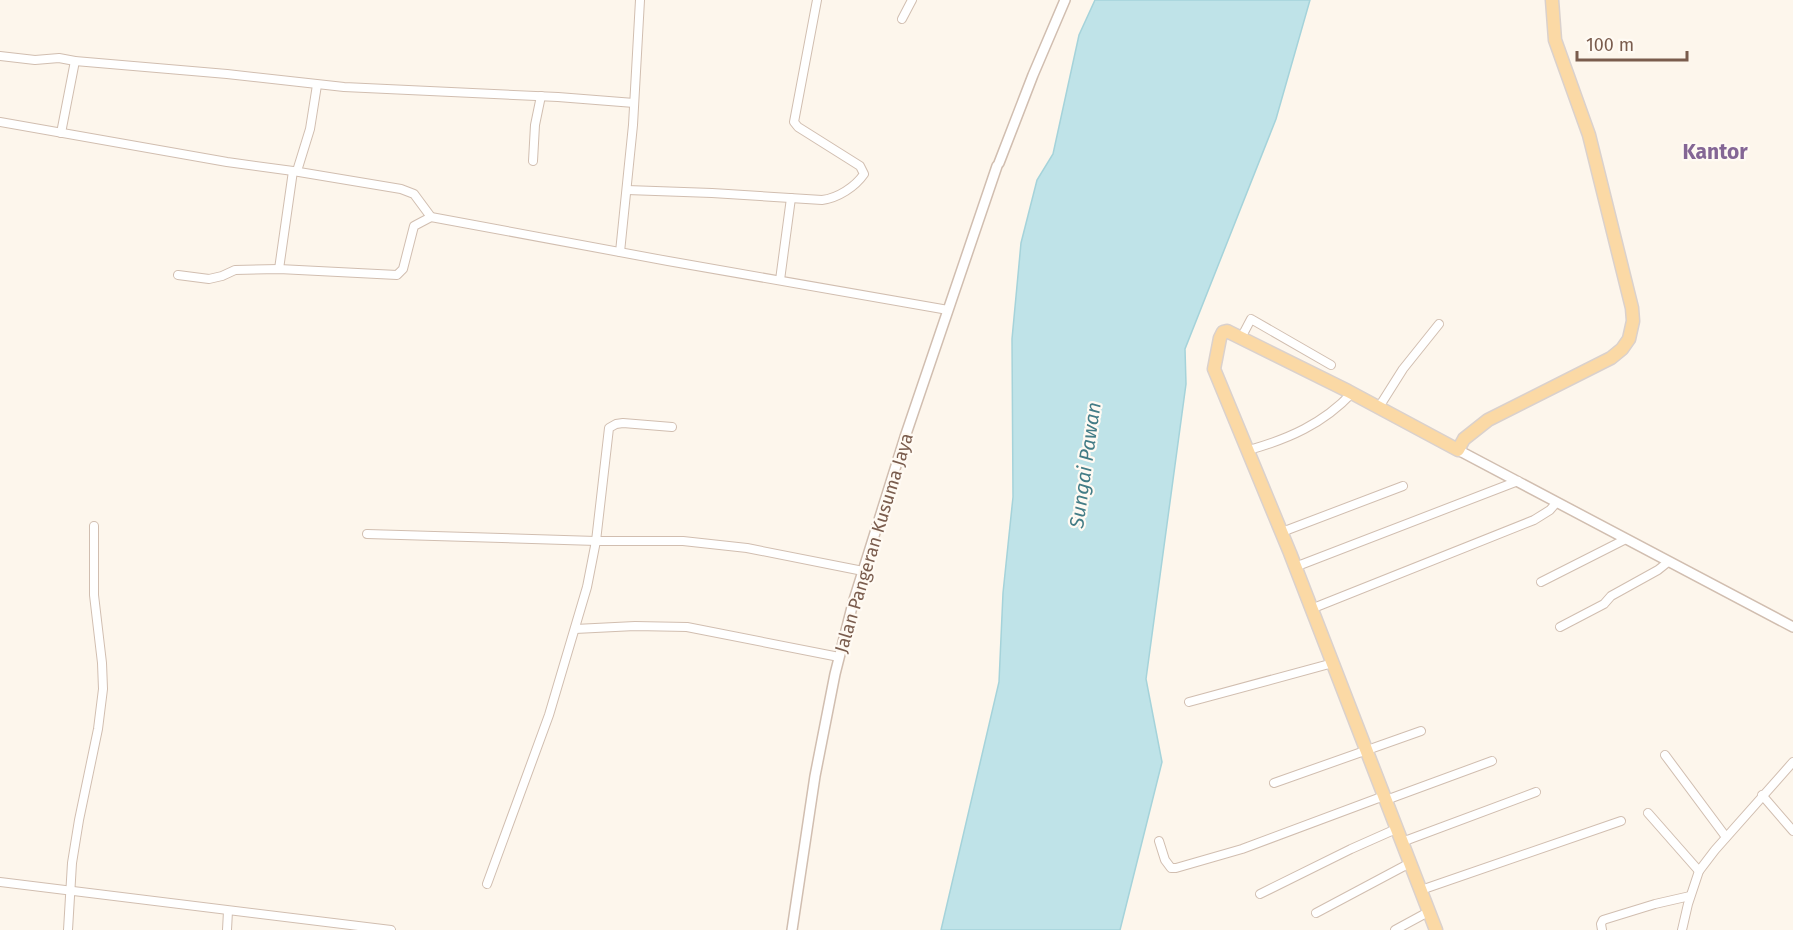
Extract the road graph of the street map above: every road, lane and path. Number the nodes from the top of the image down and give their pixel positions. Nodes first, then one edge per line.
1 (640, 0) edge
2 (817, 0) edge
3 (912, 0) edge
4 (1065, 0) edge
5 (1552, 0) edge
6 (902, 19) dead end
7 (0, 56) edge
8 (75, 61) junction
9 (317, 85) junction
10 (541, 96) junction
11 (634, 103) junction
12 (0, 122) edge
13 (61, 133) junction
14 (532, 161) dead end
15 (295, 171) junction
16 (627, 190) junction
17 (791, 198) junction
18 (431, 217) junction
19 (620, 252) junction
20 (279, 269) junction
21 (178, 275) dead end
22 (780, 280) junction
23 (948, 310) junction
24 (1439, 324) dead end
25 (1246, 328) junction
26 (1331, 365) dead end
27 (1352, 393) junction
28 (1382, 402) junction
29 (672, 427) dead end
30 (1249, 450) junction
31 (1458, 450) junction
32 (1518, 481) junction
33 (1403, 486) dead end
34 (1556, 503) junction
35 (93, 525) dead end
36 (1282, 532) junction
37 (367, 534) dead end
38 (1626, 539) junction
39 (596, 541) junction
40 (1668, 562) junction
41 (1295, 567) junction
42 (863, 570) junction
43 (1541, 582) dead end
44 (1311, 609) junction
45 (1560, 627) dead end
46 (1793, 627) edge
47 (575, 629) junction
48 (839, 657) junction
49 (1333, 663) junction
50 (1189, 702) dead end
51 (1421, 731) dead end
52 (1367, 749) junction
53 (1665, 755) dead end
54 (1492, 761) dead end
55 (1793, 763) edge
56 (1274, 783) dead end
57 (1536, 792) dead end
58 (1762, 795) junction
59 (1385, 798) junction
60 (1648, 813) dead end
61 (1621, 821) dead end
62 (1396, 829) junction
63 (1793, 831) edge
64 (1726, 837) junction
65 (1159, 842) dead end
66 (1402, 842) junction
67 (1410, 863) junction
68 (1699, 871) junction
69 (0, 882) edge
70 (487, 884) dead end
71 (69, 890) junction
72 (1421, 890) junction
73 (1260, 894) dead end
74 (1690, 896) junction
75 (228, 911) junction
76 (1430, 911) junction
77 (1316, 913) dead end
78 (68, 930) edge
79 (227, 930) edge
80 (391, 930) edge
81 (792, 930) edge
82 (1395, 930) edge
83 (1436, 930) edge
84 (1602, 930) edge
85 (1682, 930) edge

1 - 11 street
2 - 17 street
3 - 6 street
4 - 23 street, Jalan Pangeran Kusuma Jaya
5 - 31 main road
7 - 8 street
8 - 9 street
8 - 13 street
9 - 10 street
9 - 15 street
10 - 11 street
10 - 14 street
11 - 16 street
12 - 13 street
13 - 15 street
15 - 18 street
15 - 20 street
16 - 17 street
16 - 19 street
17 - 22 street
18 - 19 street
18 - 20 street
19 - 22 street
20 - 21 street
22 - 23 street
23 - 42 street, Jalan Pangeran Kusuma Jaya
24 - 28 street
25 - 26 street
25 - 27 main road
25 - 30 main road
27 - 28 main road
27 - 30 street
28 - 31 main road
29 - 39 street
30 - 36 main road
31 - 32 street
32 - 34 street
32 - 41 street
33 - 36 street
34 - 38 street
34 - 44 street
35 - 71 street
36 - 41 main road
37 - 39 street
38 - 40 street
38 - 43 street
39 - 42 street
39 - 47 street
40 - 45 street
40 - 46 street
41 - 44 main road
42 - 48 street, Jalan Pangeran Kusuma Jaya
44 - 49 main road
47 - 48 street
47 - 70 street
48 - 81 street, Jalan Pangeran Kusuma Jaya
49 - 50 street
49 - 52 main road
51 - 52 street
52 - 56 street
52 - 59 main road
53 - 64 street
54 - 59 street
55 - 58 street
57 - 66 street
58 - 63 street
58 - 64 street
59 - 62 main road
59 - 65 street
60 - 68 street
61 - 72 street
62 - 66 main road
62 - 73 street
64 - 68 street
66 - 67 main road
67 - 72 main road
67 - 77 street
68 - 74 street
69 - 71 street
71 - 75 street
71 - 78 street
72 - 76 main road
74 - 84 street
74 - 85 street
75 - 79 street
75 - 80 street
76 - 82 street
76 - 83 main road

